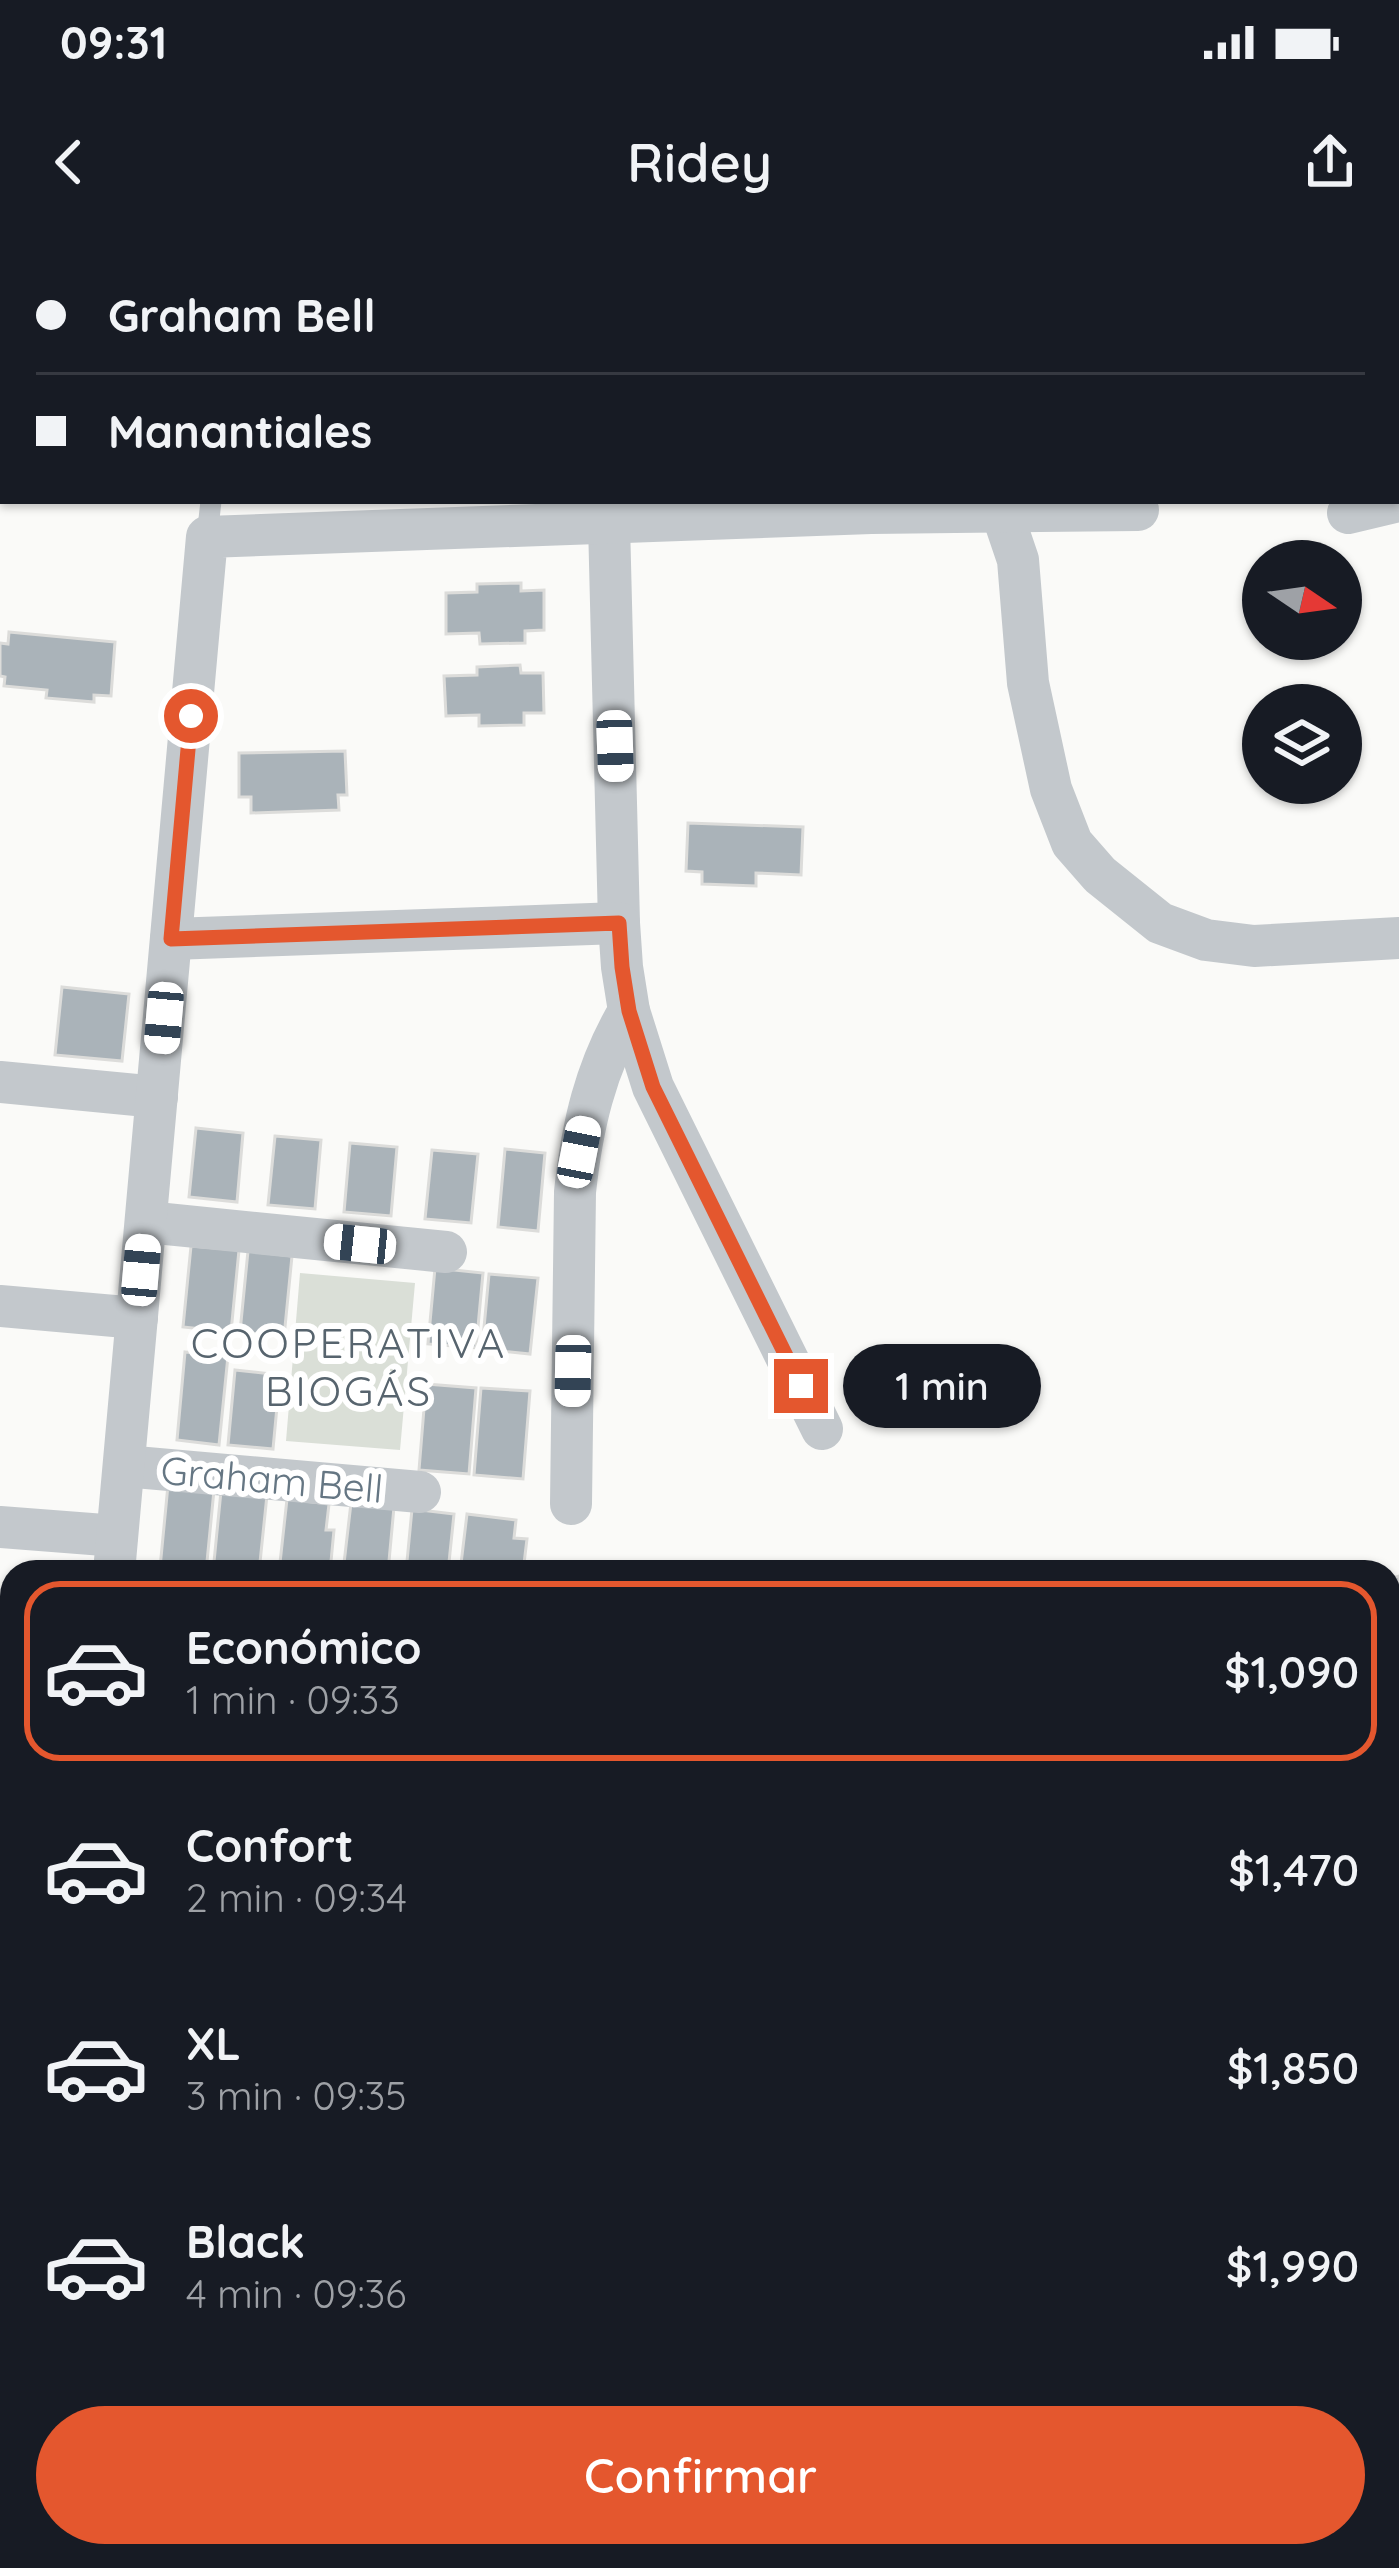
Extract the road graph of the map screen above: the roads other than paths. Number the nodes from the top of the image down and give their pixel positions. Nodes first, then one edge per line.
1 (1386, 504) edge
2 (1000, 506) edge
3 (1138, 510) dead end
4 (610, 512) edge
5 (1348, 513) dead end
6 (209, 519) edge
7 (619, 923) junction
8 (1399, 938) edge
9 (171, 939) junction
10 (629, 1011) junction
11 (0, 1082) edge
12 (157, 1096) junction
13 (146, 1222) junction
14 (446, 1252) dead end
15 (0, 1306) edge
16 (137, 1318) junction
17 (822, 1429) dead end
18 (124, 1466) junction
19 (420, 1492) dead end
20 (571, 1504) dead end
21 (0, 1527) edge
22 (116, 1554) edge

1 - 5 street
2 - 3 street
2 - 4 street
2 - 8 street
4 - 6 street
4 - 7 street
6 - 9 street, Graham Bell
7 - 9 street
7 - 10 street
9 - 12 street, Graham Bell
10 - 17 street
10 - 20 street
11 - 12 street
12 - 13 street, Graham Bell
13 - 14 street
13 - 16 street, Graham Bell
15 - 16 street
16 - 18 street, Graham Bell
18 - 19 street, Graham Bell
18 - 22 street, Graham Bell
21 - 22 street

